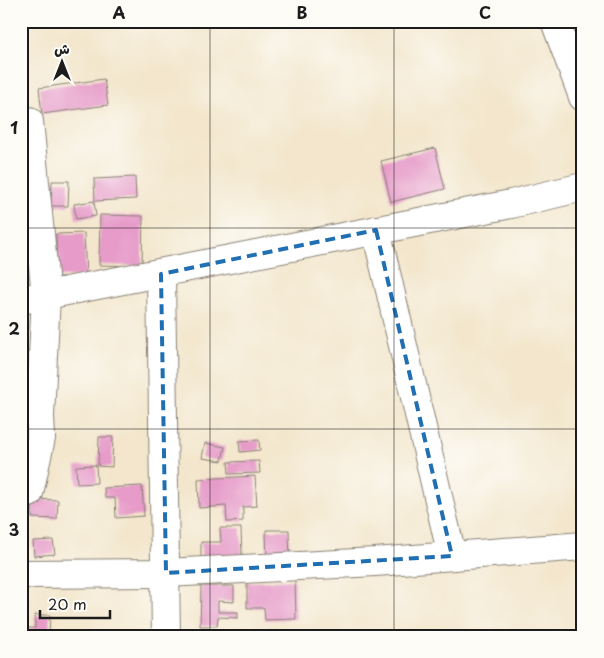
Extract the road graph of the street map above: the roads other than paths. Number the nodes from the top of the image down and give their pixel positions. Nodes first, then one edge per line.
1 (555, 21) edge
2 (583, 97) edge
3 (29, 120) dead end
4 (583, 187) edge
5 (376, 230) junction
6 (161, 274) junction
7 (34, 298) edge
8 (21, 493) edge
9 (583, 546) edge
10 (452, 556) junction
11 (166, 573) junction
12 (21, 574) edge
13 (166, 637) edge

1 - 2 street
3 - 7 street
4 - 5 street
5 - 6 street
5 - 10 street
6 - 7 street
6 - 11 street
7 - 8 street
9 - 10 street
10 - 11 street
11 - 12 street
11 - 13 street

